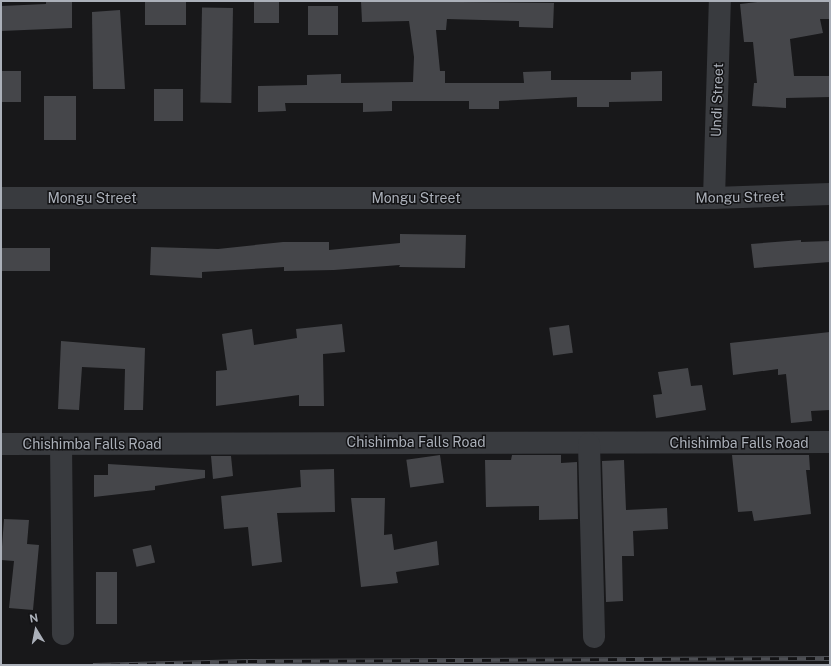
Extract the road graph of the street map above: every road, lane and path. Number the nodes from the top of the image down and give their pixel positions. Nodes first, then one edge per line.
1 (720, 1) edge
2 (830, 194) edge
3 (1, 198) edge
4 (714, 198) junction
5 (830, 442) edge
6 (1, 444) edge
7 (60, 444) junction
8 (589, 444) junction
9 (63, 634) dead end
10 (594, 637) dead end

1 - 4 street, Undi Street
2 - 4 street, Mongu Street
3 - 4 street, Mongu Street
5 - 8 street, Chishimba Falls Road
6 - 7 street, Chishimba Falls Road
7 - 8 street, Chishimba Falls Road
7 - 9 street
8 - 10 street

